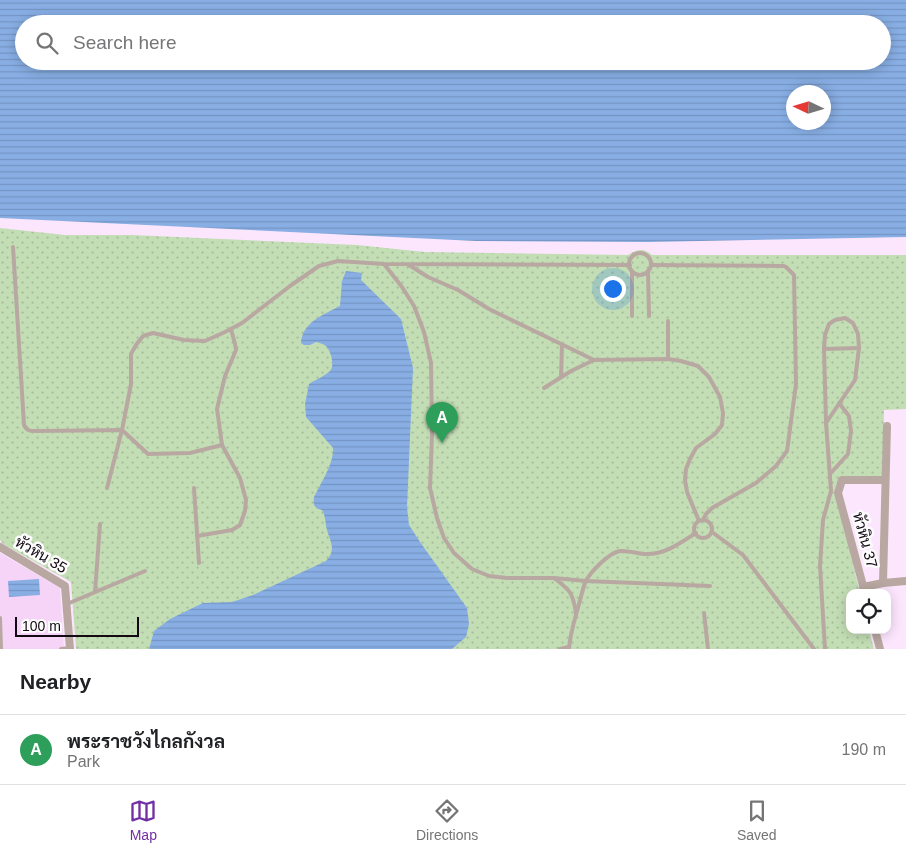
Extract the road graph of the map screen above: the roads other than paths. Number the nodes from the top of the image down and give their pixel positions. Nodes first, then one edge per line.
1 (13, 247) dead end
2 (384, 264) junction
3 (408, 264) junction
4 (630, 264) junction
5 (651, 265) junction
6 (648, 271) junction
7 (632, 272) junction
8 (632, 316) dead end
9 (649, 316) dead end
10 (668, 321) dead end
11 (231, 329) junction
12 (562, 344) junction
13 (859, 348) junction
14 (824, 349) junction
15 (668, 358) junction
16 (594, 360) junction
17 (561, 377) junction
18 (544, 388) dead end
19 (839, 403) junction
20 (826, 423) junction
21 (886, 426) dead end
22 (122, 430) junction
23 (222, 445) junction
24 (830, 474) junction
25 (885, 480) junction
26 (107, 488) dead end
27 (194, 488) dead end
28 (701, 520) junction
29 (100, 524) dead end
30 (712, 532) junction
31 (696, 533) junction
32 (197, 536) junction
33 (0, 547) edge
34 (199, 562) dead end
35 (145, 571) dead end
36 (554, 578) junction
37 (586, 581) junction
38 (906, 581) edge
39 (883, 583) junction
40 (710, 586) dead end
41 (864, 589) edge
42 (867, 589) edge
43 (95, 592) junction
44 (67, 604) junction
45 (704, 613) dead end
46 (576, 615) junction
47 (0, 618) edge
48 (876, 634) edge
49 (569, 648) edge
50 (1, 649) edge
51 (61, 649) edge
52 (70, 649) edge
53 (560, 649) edge
54 (708, 649) edge
55 (814, 649) edge
56 (825, 649) edge
57 (880, 649) edge

1 - 22 lane
2 - 3 lane
2 - 11 lane
2 - 36 lane
3 - 4 lane
3 - 12 lane
4 - 5 lane
4 - 7 lane
5 - 6 lane
5 - 28 lane
6 - 7 lane
6 - 9 lane
7 - 8 lane
10 - 15 lane
11 - 22 lane
11 - 23 lane
12 - 16 lane
12 - 17 lane
13 - 14 lane
13 - 14 lane
13 - 19 lane
14 - 20 lane
15 - 16 lane
15 - 28 lane
16 - 17 lane
17 - 18 lane
19 - 20 lane
19 - 24 lane
20 - 24 lane
21 - 25 street
22 - 23 lane
22 - 26 lane
23 - 32 lane
24 - 56 lane
25 - 39 street
25 - 41 street, หัวหิน 37
27 - 32 lane
28 - 30 lane
28 - 31 lane
29 - 43 lane
30 - 31 lane
30 - 55 lane
31 - 37 lane
32 - 34 lane
33 - 44 street, หัวหิน 35
35 - 43 lane
36 - 37 lane
36 - 46 lane
37 - 40 lane
37 - 46 lane
38 - 39 street
39 - 42 street
43 - 44 lane
44 - 52 street, หัวหิน 35
45 - 54 lane
46 - 49 lane
47 - 50 lane
48 - 57 street
49 - 53 lane
51 - 52 lane

